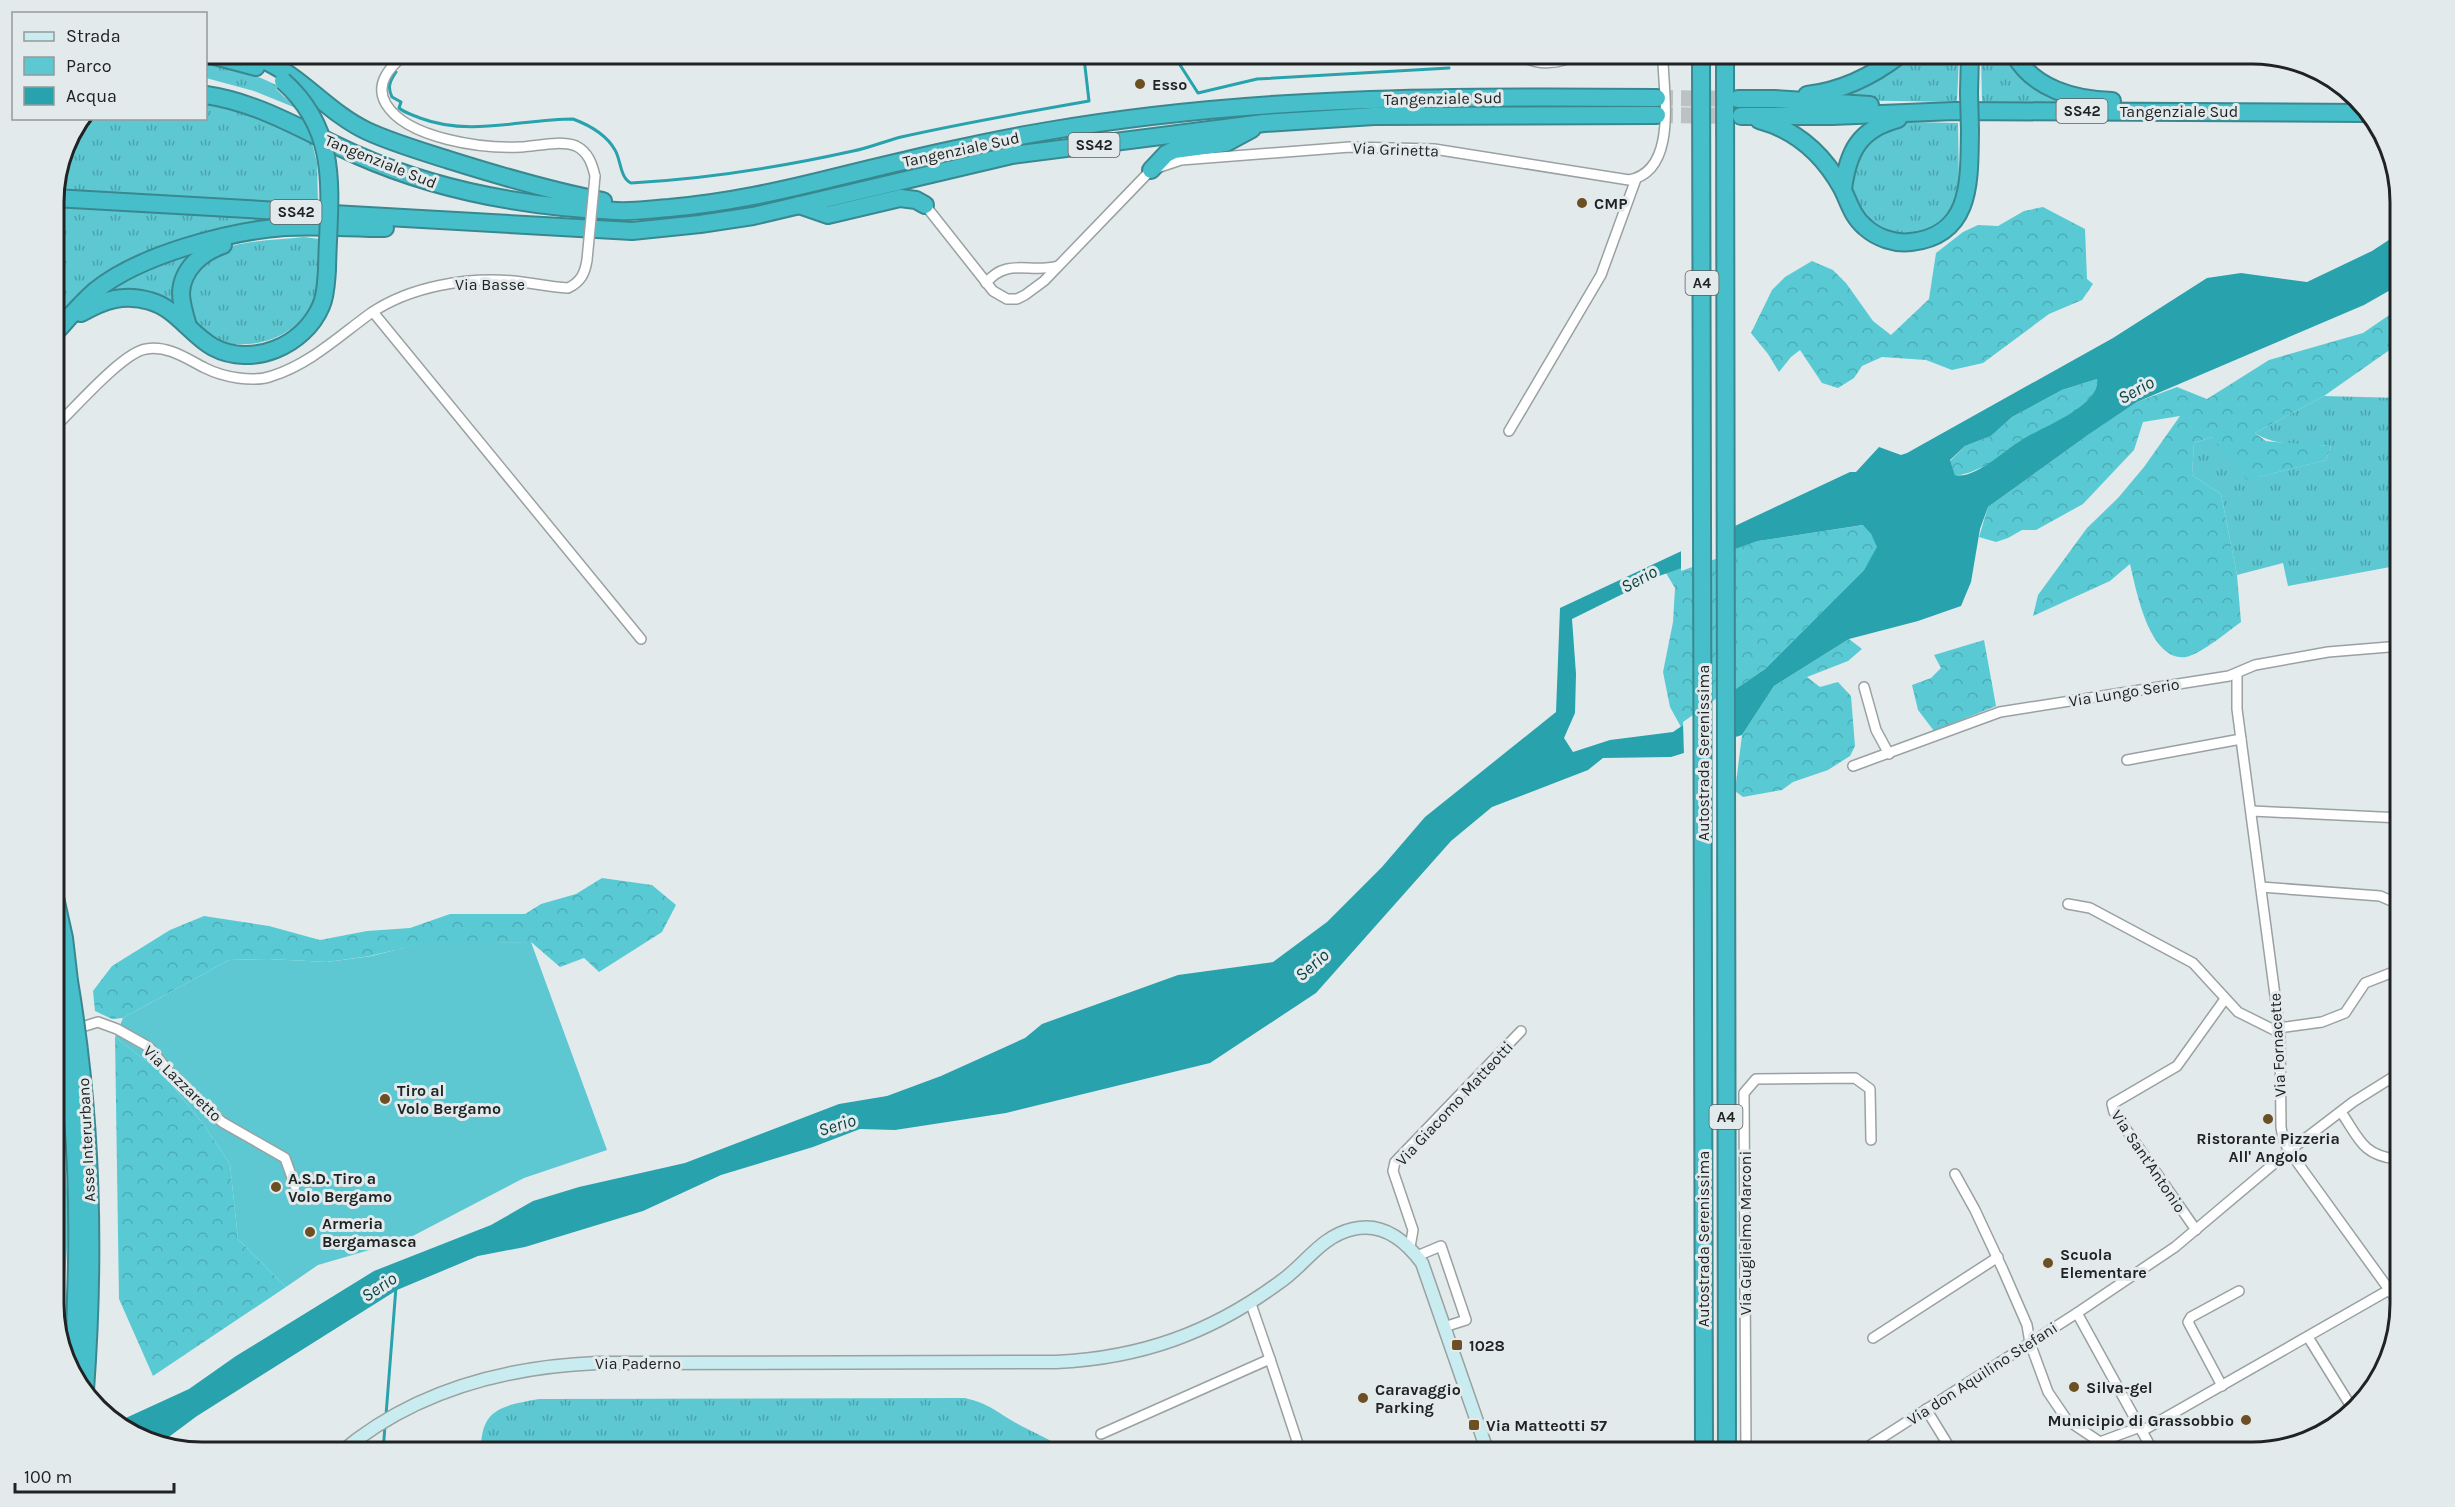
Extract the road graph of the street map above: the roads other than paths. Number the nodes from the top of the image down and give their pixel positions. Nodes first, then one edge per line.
1 (1663, 64) edge
2 (1701, 64) edge
3 (1725, 64) edge
4 (1887, 64) edge
5 (1970, 64) edge
6 (2021, 64) edge
7 (246, 65) edge
8 (274, 65) edge
9 (395, 65) edge
10 (207, 84) edge
11 (207, 95) edge
12 (1657, 98) tunnel mouth
13 (1774, 99) junction
14 (1740, 108) junction
15 (1955, 111) junction
16 (2208, 111) junction
17 (2357, 113) edge
18 (1657, 115) tunnel mouth
19 (284, 119) junction
20 (1264, 123) junction
21 (1151, 170) junction
22 (1636, 179) junction
23 (1843, 189) junction
24 (65, 199) edge
25 (799, 205) junction
26 (925, 205) joint
27 (622, 212) junction
28 (538, 226) junction
29 (315, 228) junction
30 (1060, 265) junction
31 (986, 283) junction
32 (373, 312) junction
33 (66, 322) joint
34 (188, 326) junction
35 (65, 417) edge
36 (1509, 431) dead end
37 (641, 639) dead end
38 (2390, 647) edge
39 (2237, 674) junction
40 (1864, 687) dead end
41 (2241, 739) junction
42 (1889, 754) junction
43 (2127, 759) dead end
44 (1853, 766) dead end
45 (2252, 811) junction
46 (2391, 818) edge
47 (2261, 887) junction
48 (2391, 900) edge
49 (2068, 904) dead end
50 (2391, 972) edge
51 (2225, 999) junction
52 (65, 1001) edge
53 (1521, 1030) dead end
54 (2279, 1031) junction
55 (65, 1032) edge
56 (65, 1037) edge
57 (2391, 1079) edge
58 (2341, 1112) junction
59 (1870, 1140) dead end
60 (2289, 1151) junction
61 (2391, 1158) edge
62 (1955, 1174) dead end
63 (295, 1186) dead end
64 (2196, 1230) junction
65 (1413, 1251) junction
66 (1998, 1257) junction
67 (2389, 1290) junction
68 (2239, 1291) dead end
69 (2391, 1293) edge
70 (1251, 1304) junction
71 (2077, 1313) junction
72 (1444, 1327) junction
73 (2308, 1337) junction
74 (1873, 1338) dead end
75 (2030, 1343) junction
76 (74, 1353) edge
77 (1270, 1359) junction
78 (86, 1378) edge
79 (2223, 1386) junction
80 (2349, 1403) edge
81 (1926, 1409) junction
82 (2141, 1429) junction
83 (1101, 1434) dead end
84 (354, 1442) edge
85 (1297, 1442) edge
86 (1484, 1442) edge
87 (1704, 1442) edge
88 (1727, 1442) edge
89 (1746, 1442) edge
90 (1874, 1442) edge
91 (1946, 1442) edge
92 (2148, 1442) edge

1 - 22 street
2 - 87 highway, Autostrada Serenissima / A4
3 - 88 highway, Autostrada Serenissima / A4
4 - 13 highway
5 - 23 highway, bridge
6 - 16 highway
7 - 34 highway, bridge
8 - 27 highway
9 - 32 street, Via Basse, bridge
10 - 19 highway, SS42
11 - 19 highway
12 - 27 highway, Tangenziale Sud / SS42
13 - 14 highway, Tangenziale Sud / SS42
13 - 15 highway, Tangenziale Sud / SS42
14 - 15 highway, Tangenziale Sud / SS42
14 - 23 highway
15 - 16 highway, Tangenziale Sud / SS42
15 - 23 highway
16 - 17 highway, Tangenziale Sud / SS42
18 - 20 highway, Tangenziale Sud / SS42
19 - 27 highway, Tangenziale Sud / SS42
20 - 21 highway
20 - 25 highway, Tangenziale Sud / SS42
21 - 22 street, Via Grinetta
21 - 30 street, Via Grinetta
22 - 36 street
24 - 28 highway, SS42
25 - 26 highway
25 - 28 highway, Tangenziale Sud / SS42
26 - 31 street
28 - 29 highway
29 - 33 highway
29 - 34 highway
30 - 31 street
30 - 31 street, Via Grinetta
32 - 35 street, Via Basse
32 - 37 street
33 - 34 highway
38 - 39 street, Via Lungo Serio
39 - 41 street, Via Fornacette
39 - 42 street, Via Lungo Serio
40 - 42 street
41 - 43 street
41 - 45 street, Via Fornacette
42 - 44 street, Via Lungo Serio
45 - 46 street
45 - 47 street, Via Fornacette
47 - 48 street
47 - 54 street, Via Fornacette
49 - 51 street
50 - 54 street
51 - 54 street
51 - 64 street, Via Sant'Antonio
52 - 78 highway, Asse Interurbano, bridge
53 - 65 street, Via Giacomo Matteotti
54 - 60 street, Via Fornacette
55 - 63 street, Via Lazzaretto
56 - 76 highway, Asse Interurbano, bridge
57 - 58 street
58 - 60 street
58 - 61 street
59 - 89 street, Via Guglielmo Marconi
60 - 64 street
60 - 67 street, Via Fornacette
62 - 66 street
64 - 71 street
65 - 70 street
65 - 72 street, Via Giacomo Matteotti
65 - 72 street
66 - 74 street
66 - 75 street
67 - 69 street, Via Fornacette
67 - 73 street
68 - 79 street
70 - 77 street
70 - 84 street, Via Paderno
71 - 75 street, Via don Aquilino Stefani
71 - 82 street
72 - 86 street, Via Giacomo Matteotti
73 - 79 street
73 - 80 street
75 - 81 street, Via don Aquilino Stefani
75 - 82 street
77 - 83 street
77 - 85 street
79 - 82 street
81 - 90 street, Via don Aquilino Stefani
81 - 91 street
82 - 92 street

